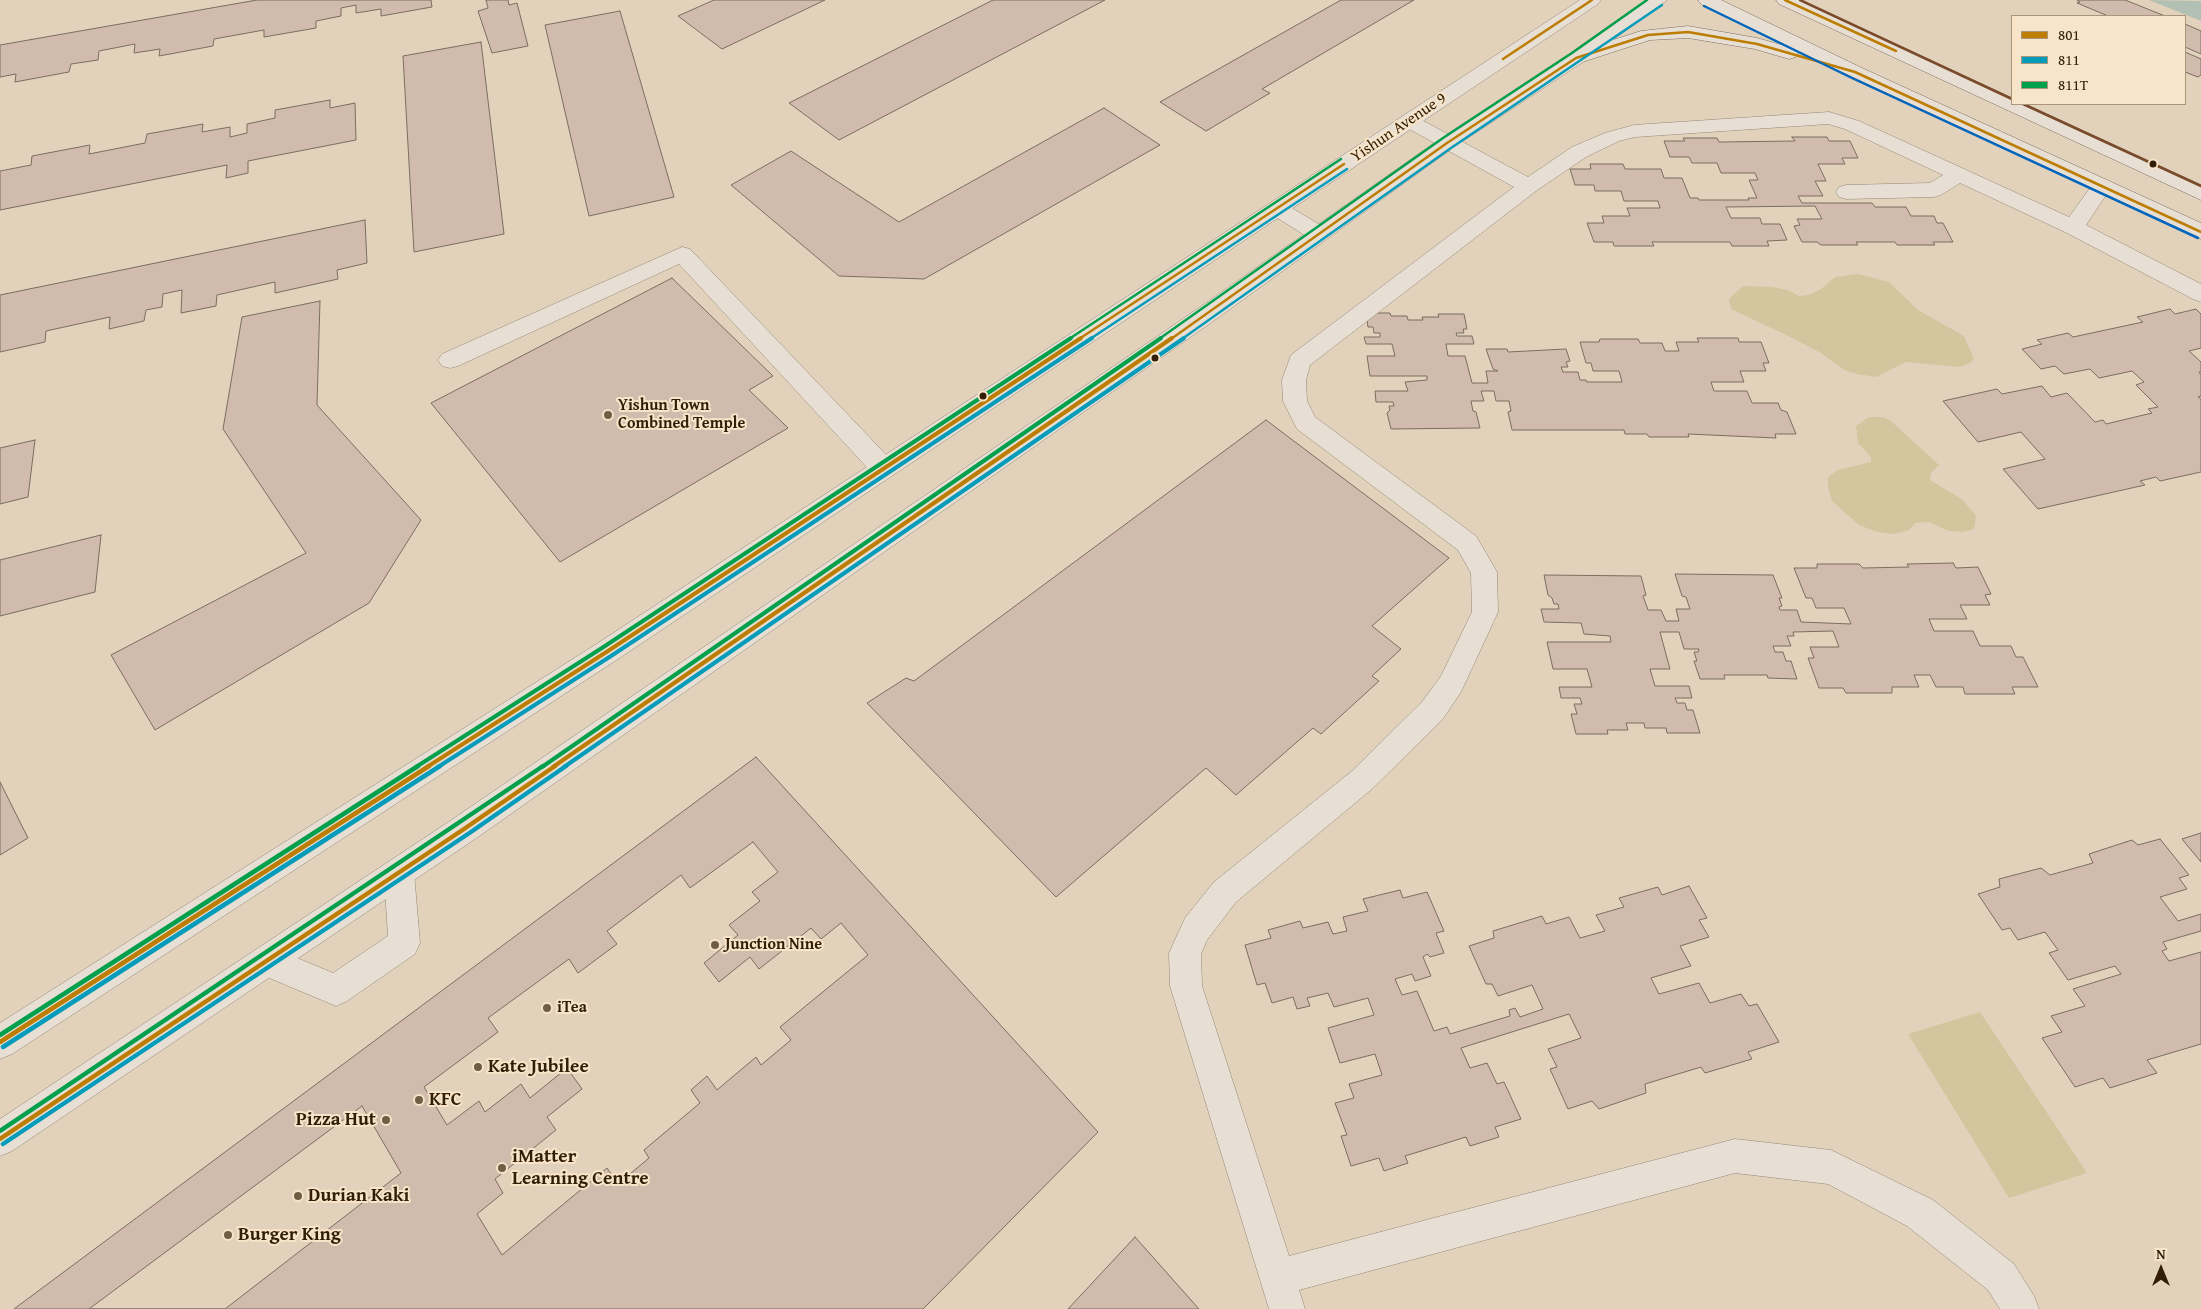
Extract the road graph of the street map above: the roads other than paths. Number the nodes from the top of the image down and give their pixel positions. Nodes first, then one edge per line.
1 (1592, 0) edge
2 (1658, 0) edge
3 (1707, 0) edge
4 (1785, 0) edge
5 (1825, 0) edge
6 (1874, 41) junction
7 (1576, 58) junction
8 (1856, 72) junction
9 (1410, 121) junction
10 (1447, 143) junction
11 (1960, 174) junction
12 (1529, 186) junction
13 (2102, 186) junction
14 (1846, 192) dead end
15 (2201, 194) edge
16 (1278, 209) junction
17 (2073, 227) junction
18 (2201, 232) edge
19 (1320, 234) junction
20 (2201, 294) edge
21 (450, 360) dead end
22 (883, 468) junction
23 (399, 873) junction
24 (266, 961) junction
25 (0, 1042) edge
26 (0, 1139) edge
27 (1283, 1293) edge
28 (2021, 1309) edge

1 - 9 street, Yishun Avenue 9
2 - 7 street
3 - 8 street
4 - 6 street
5 - 6 street
6 - 15 street
7 - 8 street
7 - 10 street
8 - 13 street
9 - 10 street
9 - 16 street, Yishun Avenue 9
10 - 12 street
10 - 19 street
11 - 12 street
11 - 14 street
11 - 17 street
12 - 27 street
13 - 17 street
13 - 18 street
16 - 19 street
16 - 22 street, Yishun Avenue 9
17 - 20 street
19 - 23 street
21 - 22 street
22 - 25 street, Yishun Avenue 9
23 - 24 street
23 - 24 street
24 - 26 street
27 - 28 street

